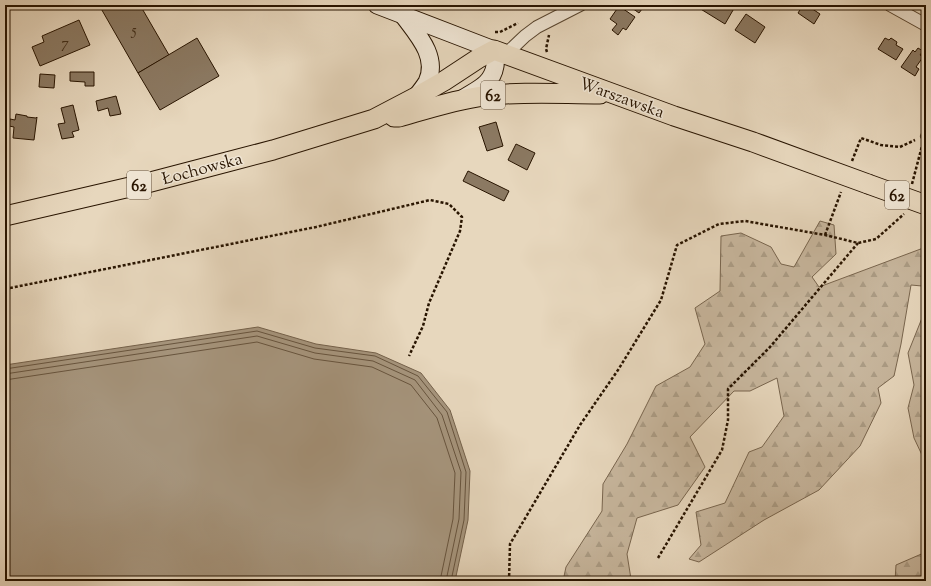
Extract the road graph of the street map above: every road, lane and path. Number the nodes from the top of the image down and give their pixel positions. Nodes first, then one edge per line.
1 (377, 5) edge
2 (580, 5) edge
3 (890, 5) edge
4 (403, 15) junction
5 (926, 25) edge
6 (498, 57) junction
7 (614, 94) junction
8 (416, 97) junction
9 (461, 100) junction
10 (374, 119) junction
11 (925, 134) edge
12 (850, 165) dead end
13 (842, 189) dead end
14 (910, 190) dead end
15 (926, 206) edge
16 (904, 213) dead end
17 (5, 216) edge
18 (825, 235) junction
19 (858, 243) junction
20 (5, 289) edge
21 (409, 356) dead end
22 (658, 558) dead end
23 (509, 581) edge

1 - 4 street, Warszawska
2 - 6 street
3 - 5 street
4 - 6 street, Warszawska
4 - 8 street
6 - 7 main road, Warszawska / 62
6 - 8 main road, Łochowska / 62
6 - 9 street
7 - 9 main road, Łochowska / 62
7 - 15 main road, Warszawska / 62, bridge
8 - 10 main road, Łochowska / 62
9 - 10 main road, Łochowska / 62
10 - 17 main road, Łochowska / 62
11 - 12 path
11 - 14 path
13 - 18 path
16 - 19 path
18 - 19 path
18 - 23 path
19 - 22 path
20 - 21 path

